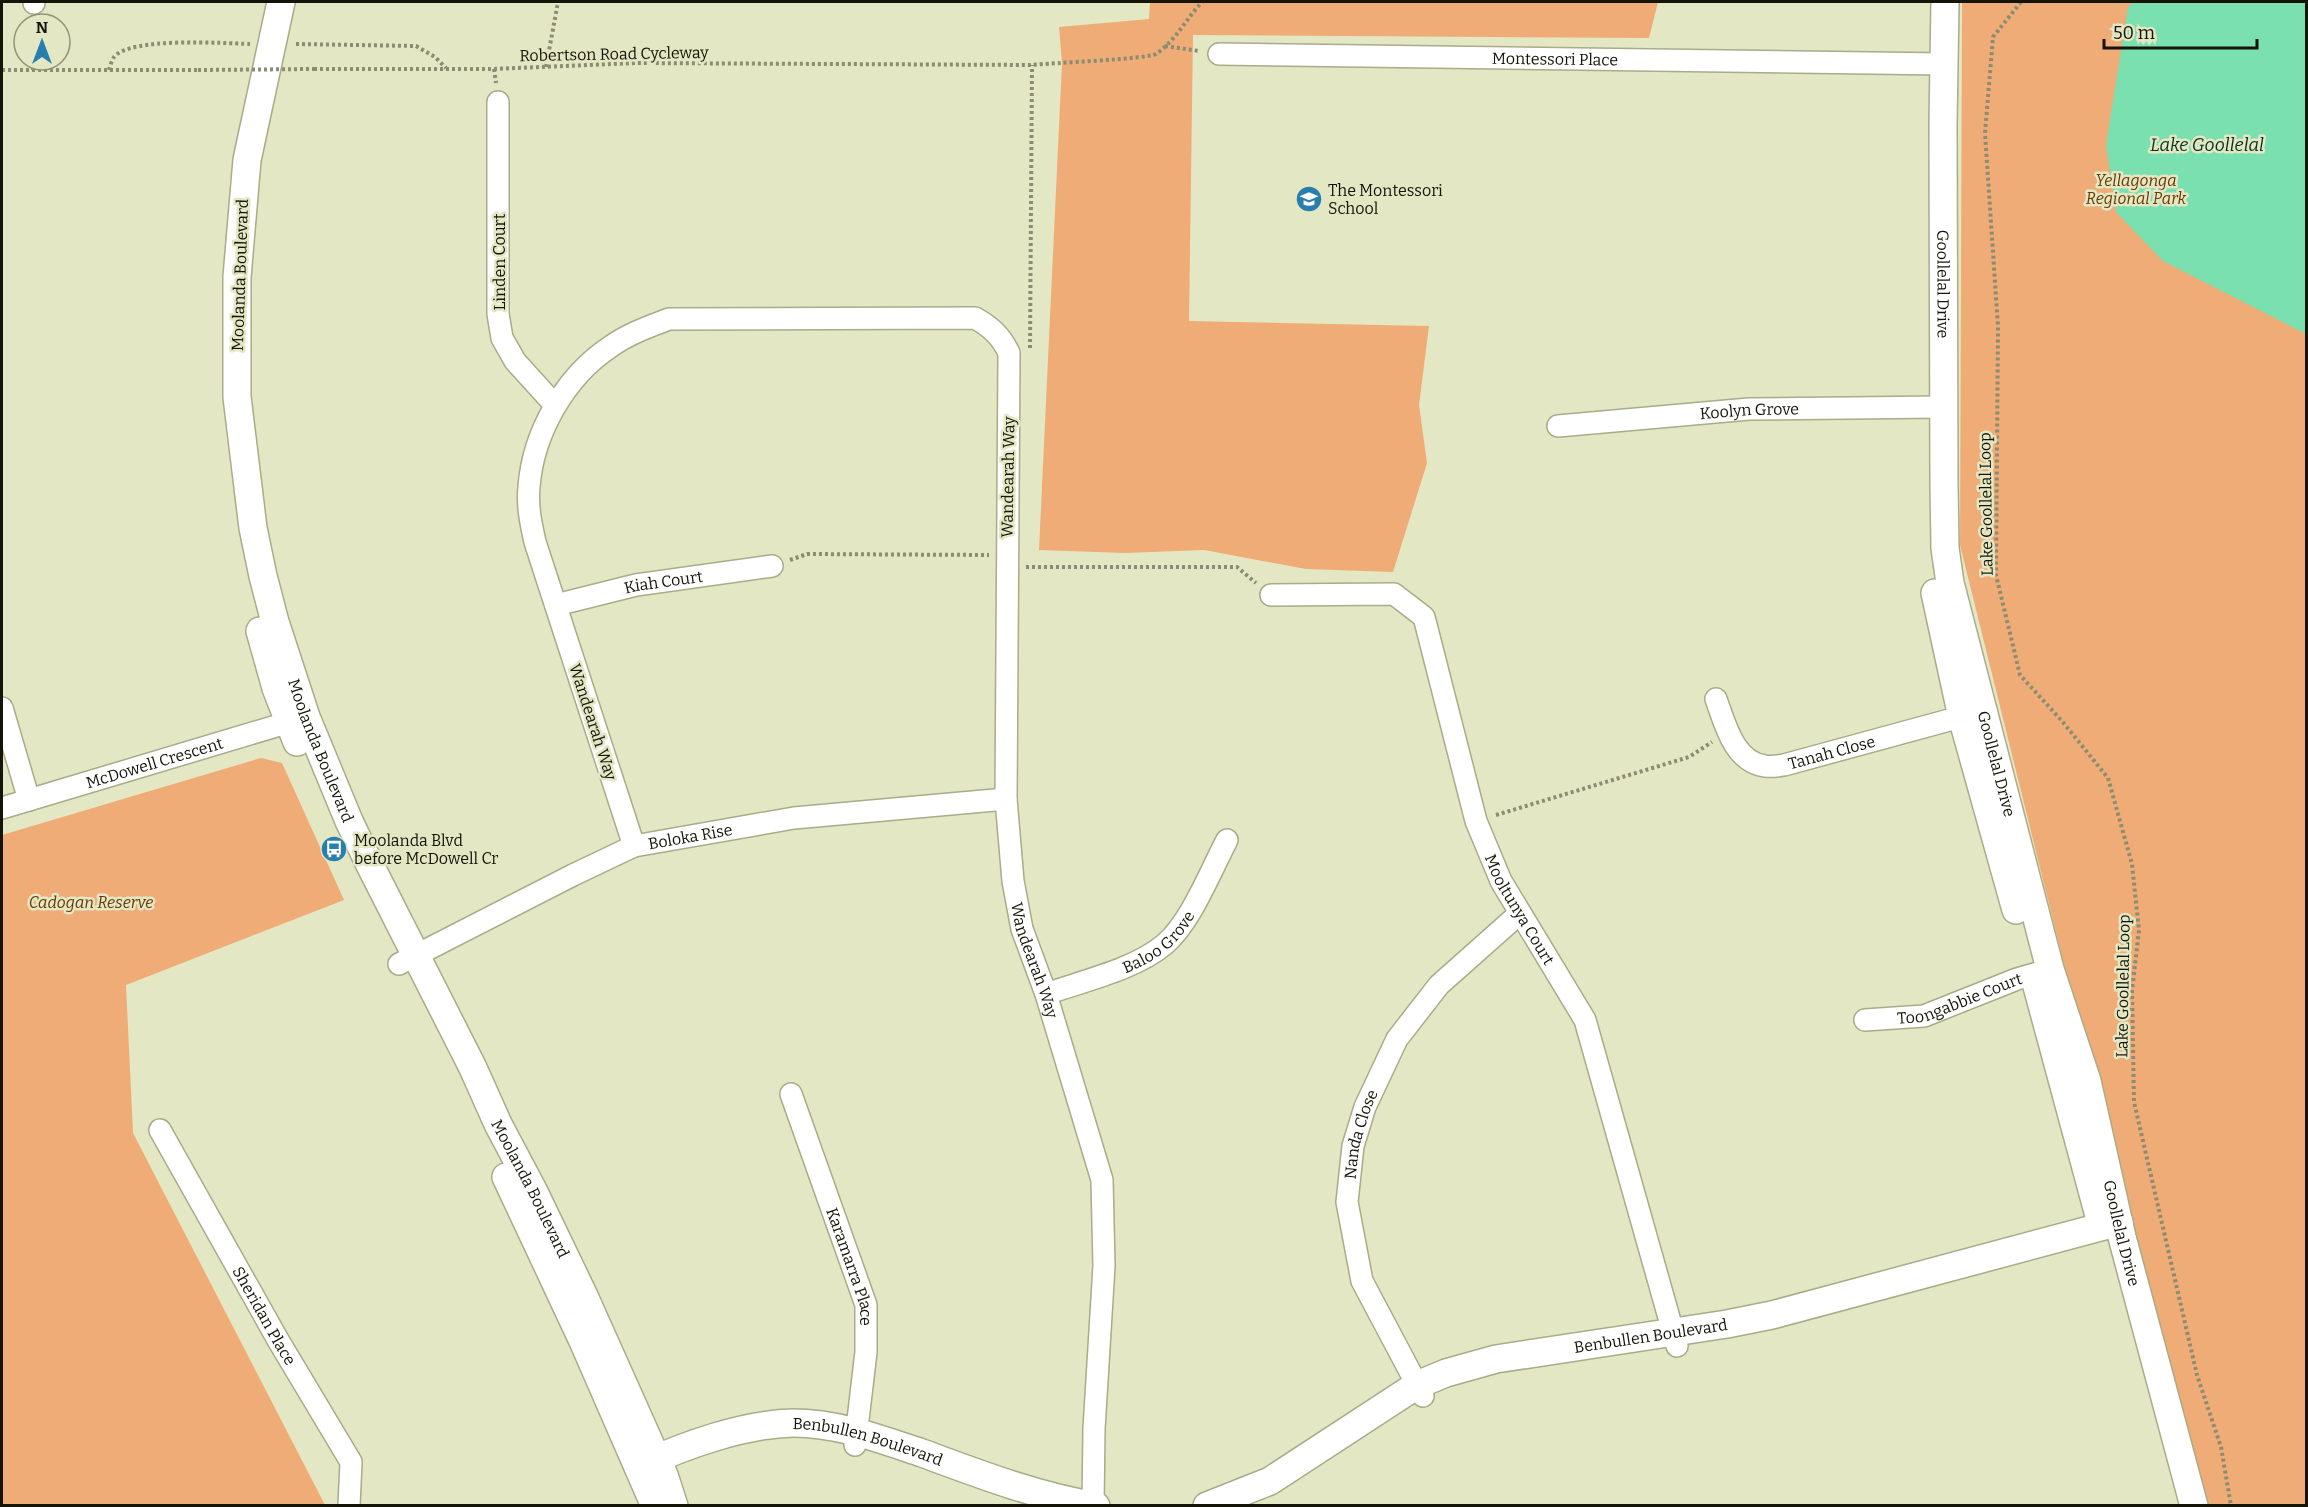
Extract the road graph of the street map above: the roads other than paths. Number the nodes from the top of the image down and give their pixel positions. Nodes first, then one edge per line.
1 (264, 2) edge
2 (281, 2) edge
3 (1927, 2) edge
4 (1945, 2) edge
5 (1219, 54) road end
6 (1936, 63) junction
7 (498, 102) dead end
8 (554, 404) junction
9 (1934, 407) junction
10 (1558, 426) dead end
11 (772, 566) road end
12 (1271, 595) road end
13 (556, 605) junction
14 (1716, 699) dead end
15 (2, 708) edge
16 (1972, 714) junction
17 (298, 720) junction
18 (1006, 799) junction
19 (29, 800) junction
20 (2, 808) edge
21 (1227, 840) dead end
22 (634, 846) junction
23 (1520, 913) junction
24 (407, 960) junction
25 (2042, 971) junction
26 (1046, 993) junction
27 (1865, 1020) dead end
28 (791, 1094) dead end
29 (160, 1130) dead end
30 (2112, 1232) junction
31 (1675, 1340) junction
32 (1420, 1391) junction
33 (856, 1439) junction
34 (652, 1478) edge
35 (1094, 1505) edge
36 (349, 1506) edge
37 (674, 1506) edge
38 (1034, 1506) edge
39 (1208, 1506) edge
40 (1248, 1506) edge
41 (2176, 1506) edge
42 (2194, 1506) edge

1 - 17 street, Moolanda Boulevard
2 - 17 street, Moolanda Boulevard
3 - 6 street, Goollelal Drive
4 - 6 street, Goollelal Drive
5 - 6 street, Montessori Place
6 - 9 street, Goollelal Drive
7 - 8 street, Linden Court
8 - 13 street, Wandearah Way
8 - 18 street, Wandearah Way
9 - 10 street, Koolyn Grove
9 - 16 street, Goollelal Drive
11 - 13 street, Kiah Court
12 - 23 street, Mooltunya Court
13 - 22 street, Wandearah Way
14 - 16 street, Tanah Close
15 - 19 street
16 - 25 street, Goollelal Drive
17 - 19 street, McDowell Crescent
17 - 24 street, Moolanda Boulevard
18 - 22 street, Boloka Rise
18 - 26 street, Wandearah Way
19 - 20 street, McDowell Crescent
21 - 26 street, Baloo Grove
22 - 24 street, Boloka Rise
23 - 31 street, Mooltunya Court
23 - 32 street, Nanda Close
24 - 34 street, Moolanda Boulevard
25 - 27 street, Toongabbie Court
25 - 30 street, Goollelal Drive
26 - 35 street, Wandearah Way
28 - 33 street, Karamarra Place
29 - 36 street, Sheridan Place
30 - 31 street, Benbullen Boulevard
30 - 41 street, Goollelal Drive
30 - 42 street, Goollelal Drive
31 - 32 street, Benbullen Boulevard
32 - 39 street, Benbullen Boulevard
32 - 40 street, Benbullen Boulevard
33 - 34 street, Benbullen Boulevard
33 - 35 street, Benbullen Boulevard
33 - 38 street, Benbullen Boulevard
34 - 37 street, Moolanda Boulevard

